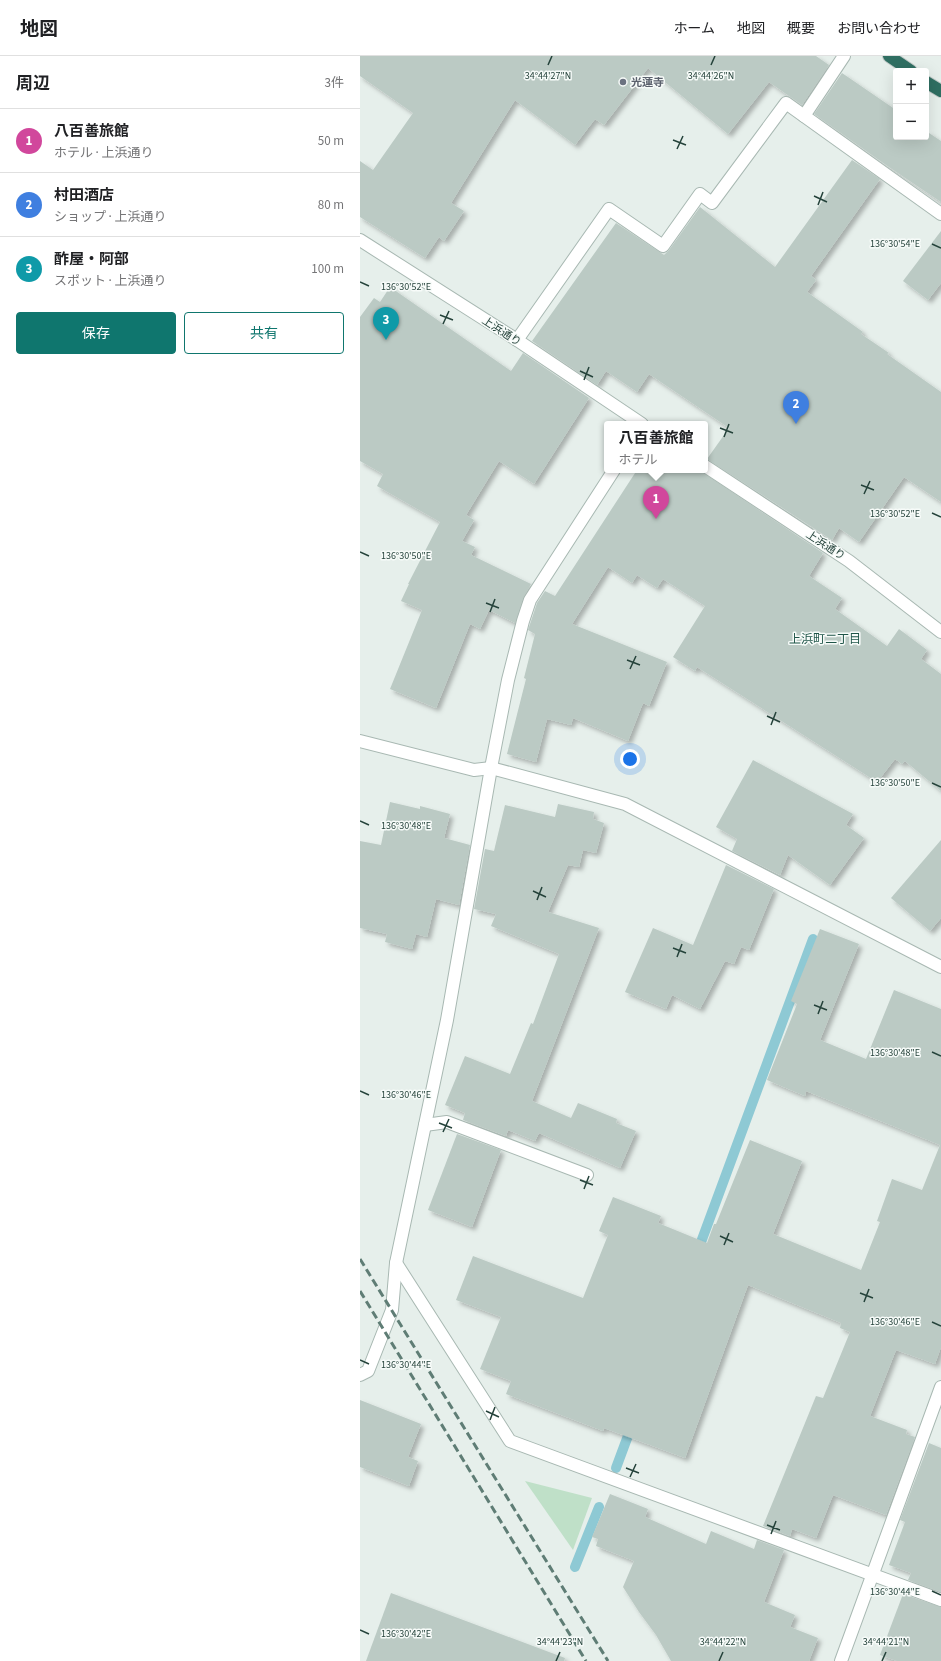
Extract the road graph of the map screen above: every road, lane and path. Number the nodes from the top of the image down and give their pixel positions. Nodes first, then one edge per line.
1 (844, 56) edge
2 (889, 56) edge
3 (906, 68) edge
4 (929, 84) edge
5 (941, 92) edge
6 (804, 116) junction
7 (941, 214) edge
8 (360, 240) edge
9 (517, 340) junction
10 (638, 421) edge
11 (708, 468) edge
12 (612, 473) edge
13 (941, 632) edge
14 (360, 741) edge
15 (490, 768) junction
16 (941, 967) edge
17 (425, 1125) junction
18 (587, 1175) dead end
19 (396, 1264) junction
20 (360, 1375) edge
21 (941, 1387) edge
22 (872, 1575) junction
23 (941, 1600) edge
24 (841, 1661) edge

1 - 6 street
2 - 3 highway
4 - 5 highway
6 - 7 street
6 - 9 street
8 - 9 street, 上浜通り
9 - 10 street, 上浜通り
11 - 13 street, 上浜通り
12 - 15 street
14 - 15 street
15 - 16 street
15 - 17 street
17 - 18 street
17 - 19 street
19 - 20 street
19 - 22 street
21 - 22 street
22 - 23 street
22 - 24 street

